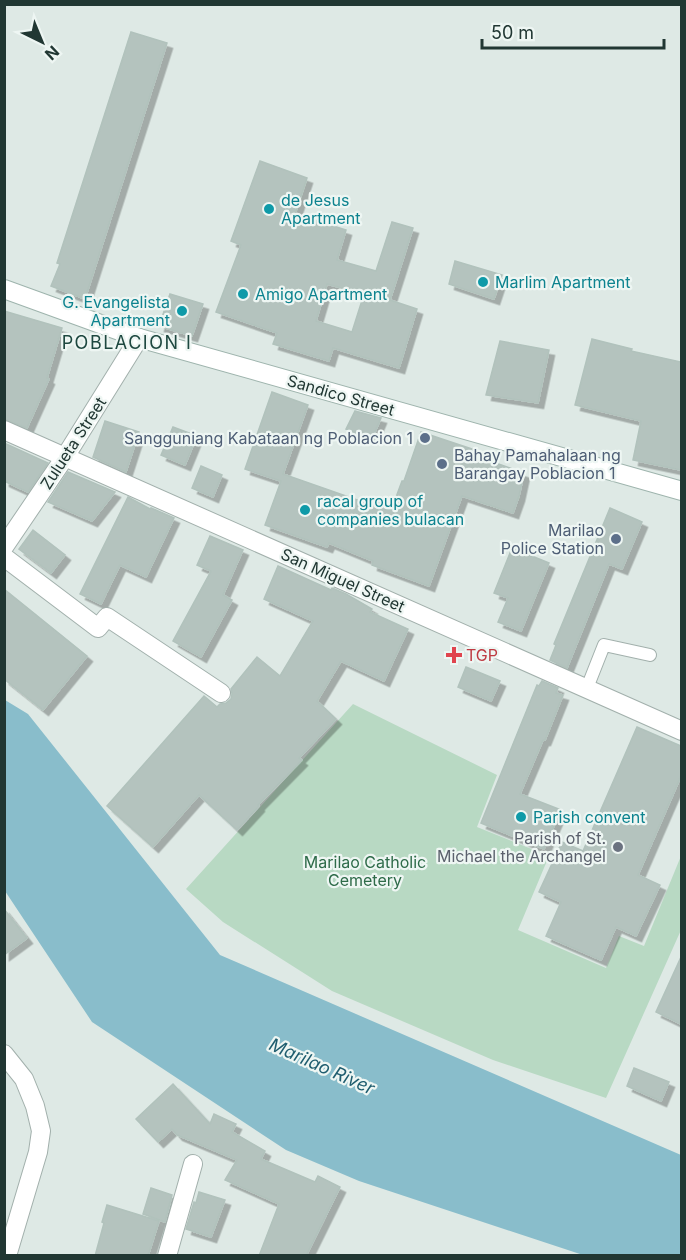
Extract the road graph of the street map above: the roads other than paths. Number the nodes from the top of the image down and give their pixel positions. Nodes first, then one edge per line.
1 (4, 289) edge
2 (139, 338) junction
3 (4, 430) edge
4 (65, 457) junction
5 (681, 491) edge
6 (4, 546) edge
7 (4, 557) edge
8 (650, 655) dead end
9 (587, 688) junction
10 (221, 693) dead end
11 (681, 731) edge
12 (4, 1054) edge
13 (193, 1164) dead end
14 (7, 1256) edge
15 (167, 1256) edge

1 - 2 street, Sandico Street
2 - 4 street, Zulueta Street
2 - 5 street, Sandico Street
3 - 4 street, San Miguel Street
4 - 6 street, Zulueta Street
4 - 9 street, San Miguel Street
7 - 10 street
8 - 9 lane
9 - 11 street, San Miguel Street
12 - 14 street
13 - 15 street

